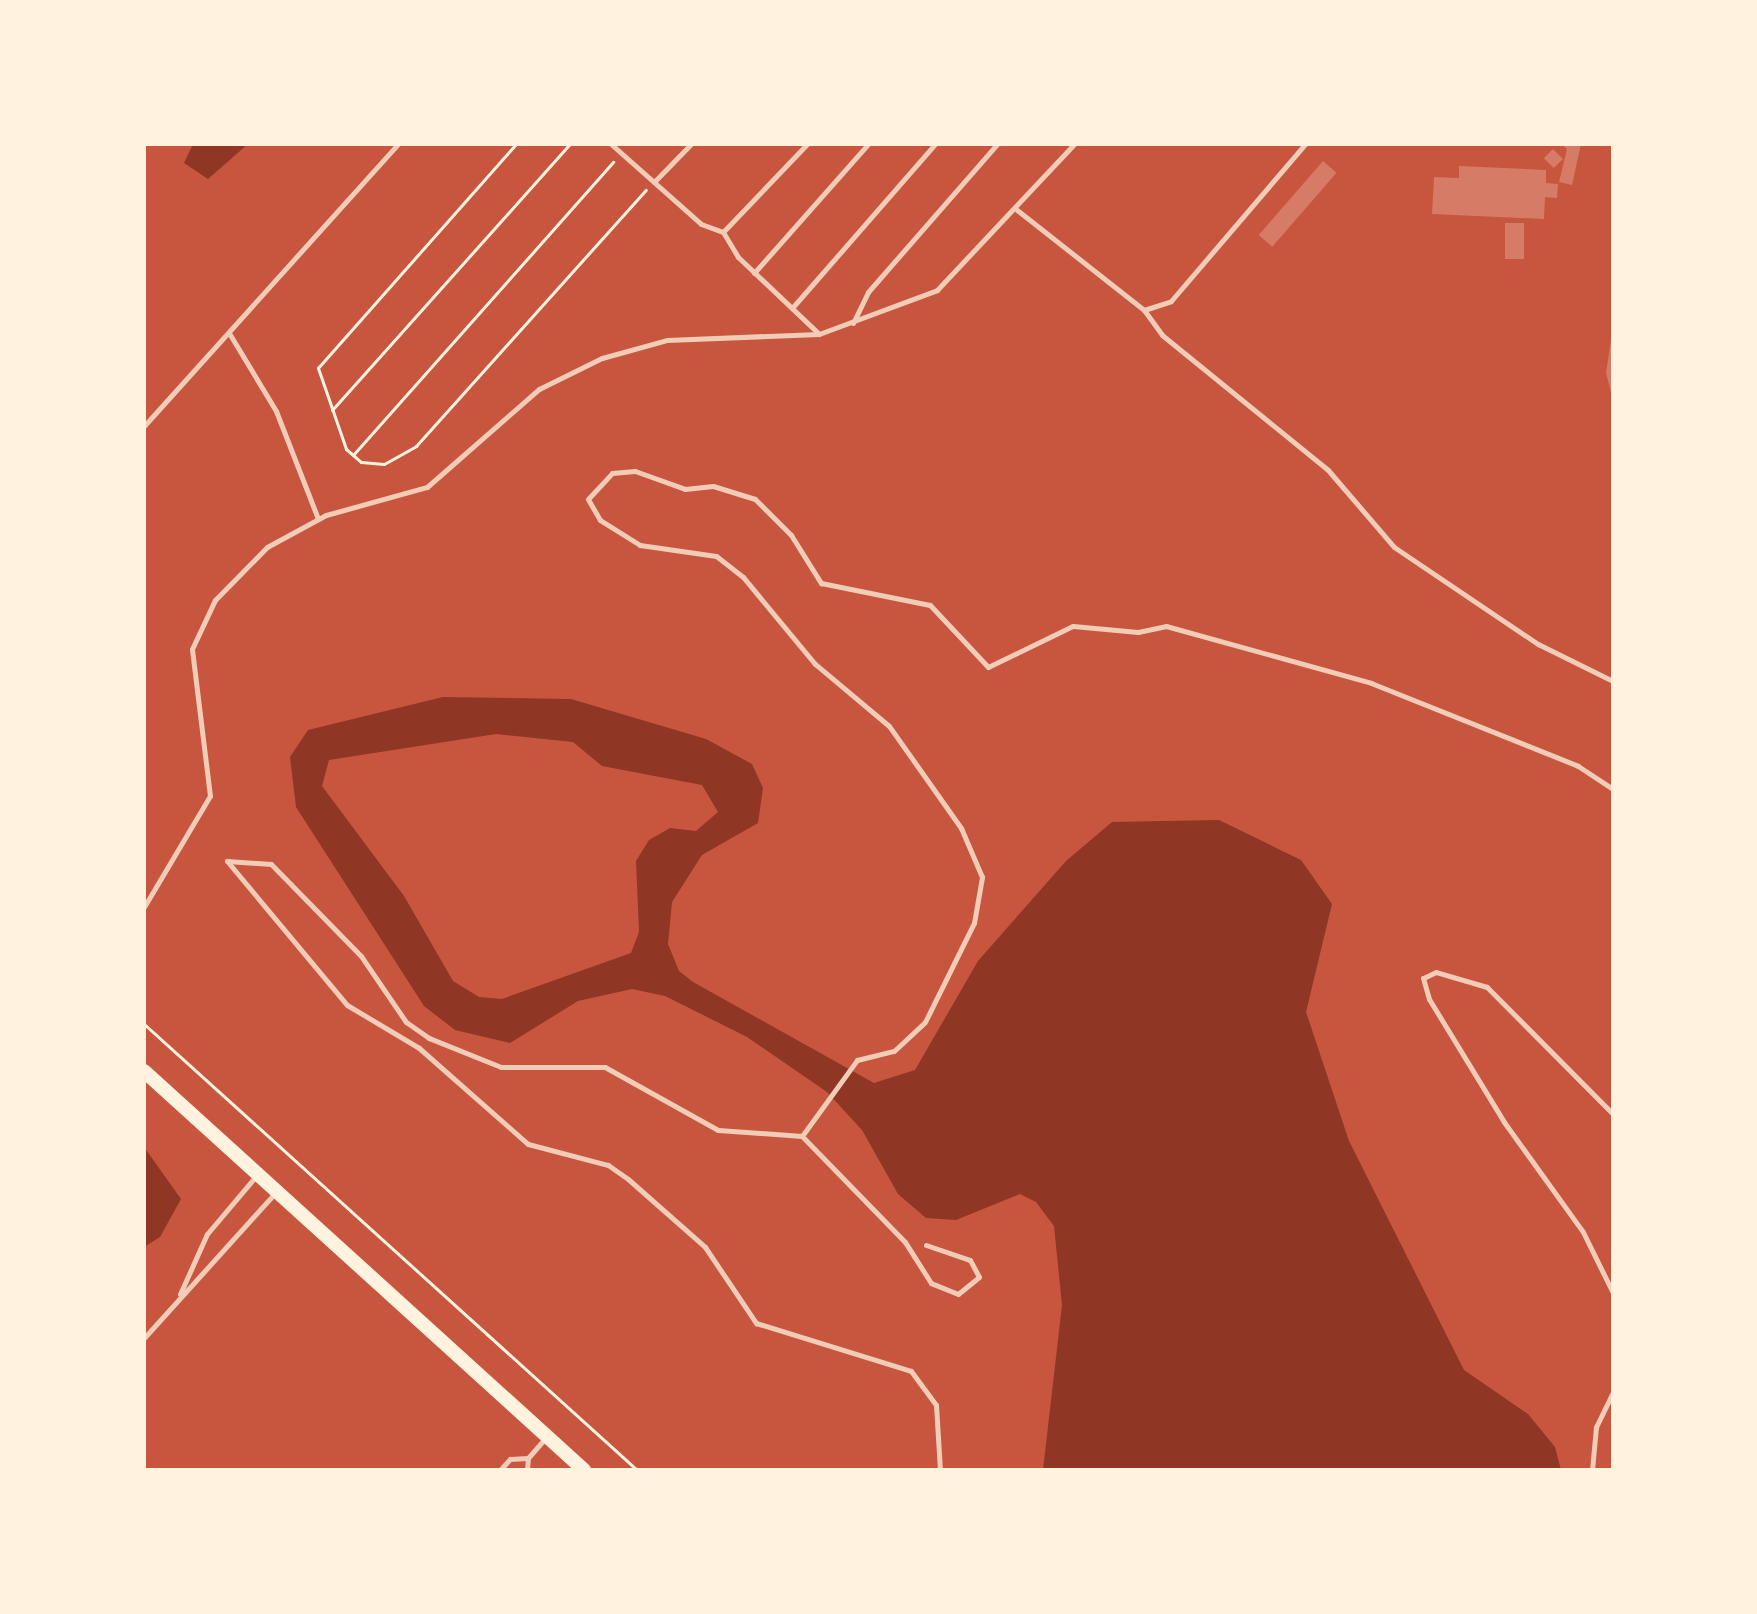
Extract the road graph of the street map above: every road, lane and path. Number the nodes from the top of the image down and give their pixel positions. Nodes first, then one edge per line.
1 (398, 144) edge
2 (516, 144) edge
3 (570, 144) edge
4 (611, 144) edge
5 (691, 144) edge
6 (807, 144) edge
7 (868, 144) edge
8 (935, 144) edge
9 (997, 144) edge
10 (1074, 144) edge
11 (1305, 144) edge
12 (621, 153) junction
13 (654, 182) junction
14 (1017, 210) junction
15 (723, 232) junction
16 (754, 273) junction
17 (792, 308) junction
18 (1144, 310) junction
19 (853, 324) junction
20 (229, 333) junction
21 (819, 334) junction
22 (332, 410) junction
23 (144, 426) edge
24 (353, 455) junction
25 (318, 519) junction
26 (1613, 681) edge
27 (1613, 789) edge
28 (144, 907) edge
29 (144, 1024) edge
30 (144, 1071) edge
31 (1613, 1114) edge
32 (802, 1136) junction
33 (257, 1175) junction
34 (275, 1192) junction
35 (926, 1245) dead end
36 (1613, 1293) edge
37 (178, 1300) junction
38 (144, 1338) edge
39 (1613, 1392) edge
40 (547, 1436) junction
41 (528, 1458) junction
42 (500, 1470) edge
43 (527, 1470) edge
44 (584, 1470) edge
45 (637, 1470) edge
46 (940, 1470) edge
47 (1592, 1470) edge

1 - 20 lane
2 - 22 path
3 - 22 path
4 - 12 lane
5 - 13 lane
6 - 15 lane
7 - 16 lane
8 - 17 lane
9 - 19 lane
10 - 14 lane
11 - 18 lane
12 - 13 lane
12 - 24 path
13 - 15 lane
13 - 24 path
14 - 18 lane
14 - 19 lane
15 - 16 lane
16 - 17 lane
17 - 21 lane
18 - 26 lane
19 - 21 lane
20 - 23 lane
20 - 25 lane
21 - 25 lane
22 - 24 path
25 - 28 lane
27 - 32 lane
29 - 45 path
30 - 33 main road
31 - 36 lane
32 - 35 lane
32 - 46 lane
33 - 34 main road
33 - 37 lane
34 - 37 lane
34 - 40 main road
37 - 38 lane
39 - 47 lane
40 - 41 lane
40 - 44 main road
41 - 42 lane
41 - 43 lane

